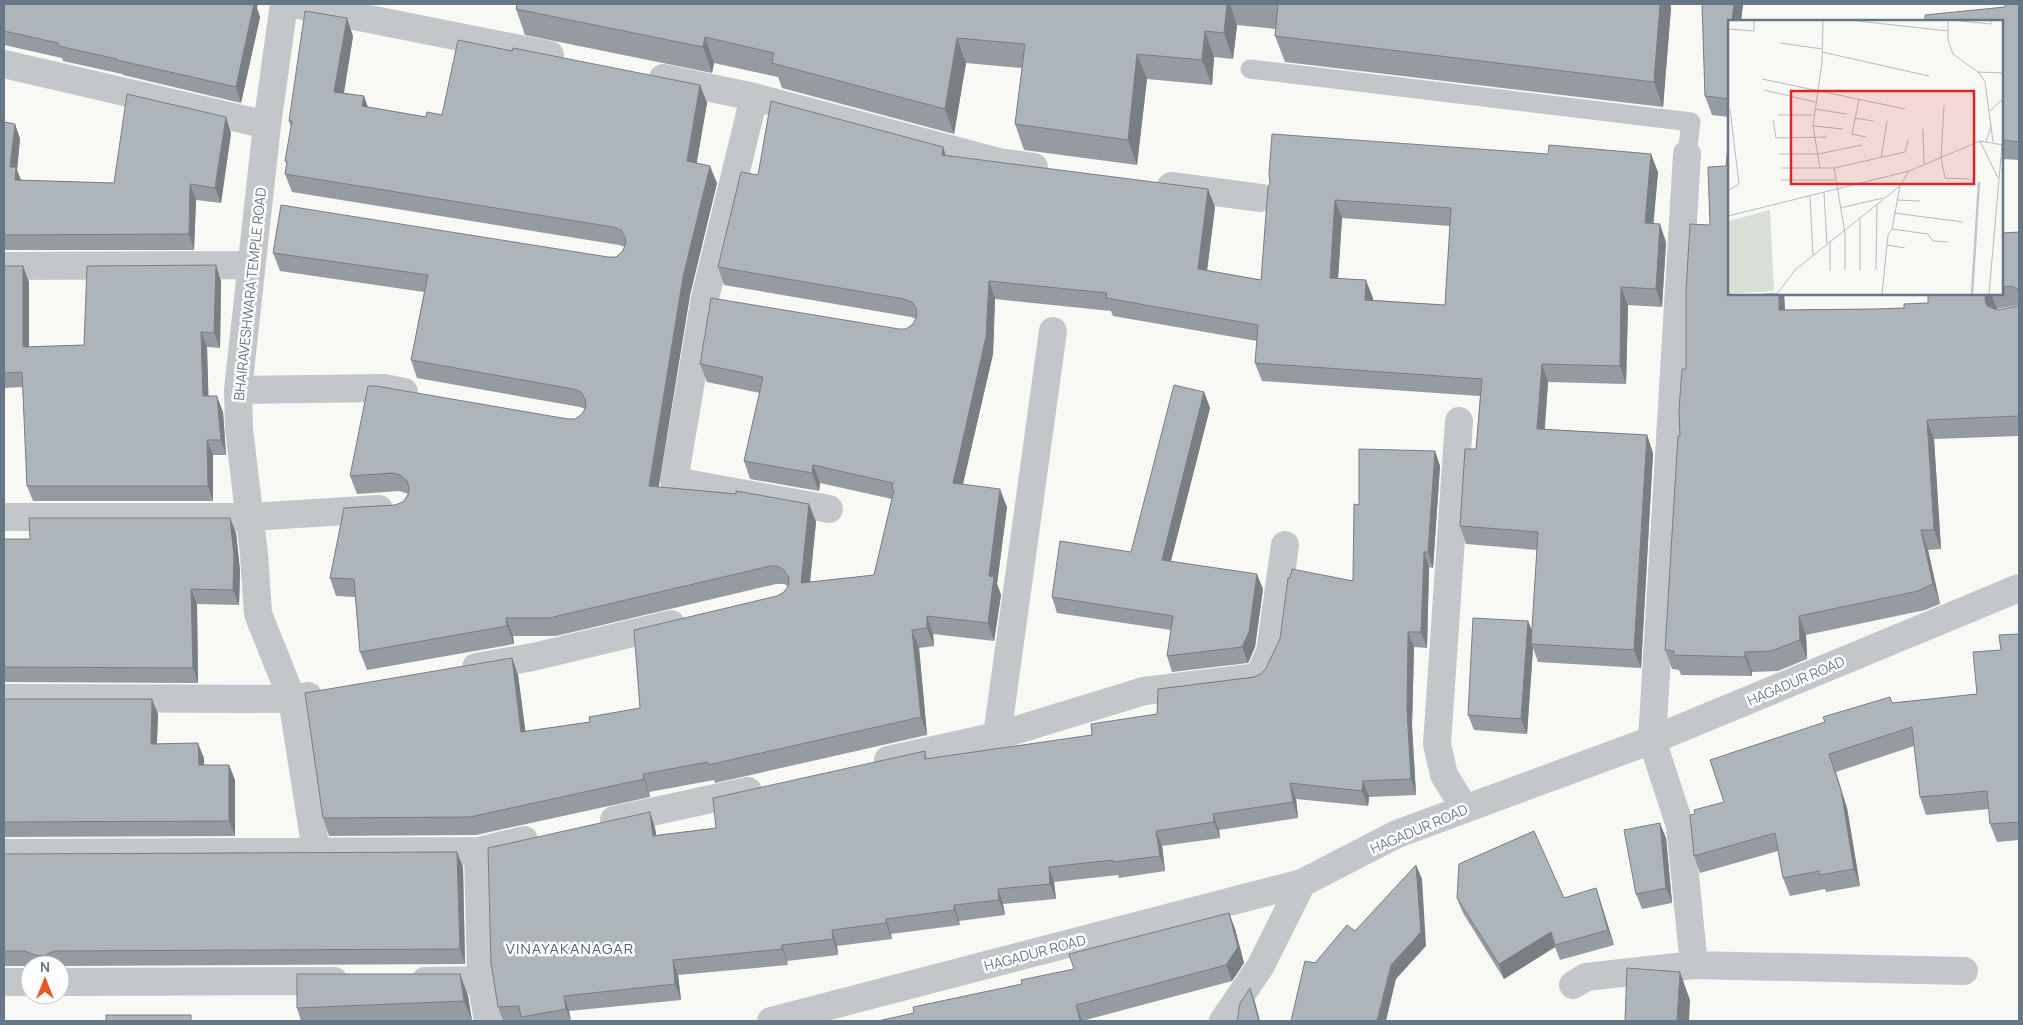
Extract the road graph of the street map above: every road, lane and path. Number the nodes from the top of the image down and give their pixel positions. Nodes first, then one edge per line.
1 (284, 4) edge
2 (294, 4) edge
3 (578, 61) edge
4 (4, 64) edge
5 (1250, 69) dead end
6 (636, 73) edge
7 (754, 96) junction
8 (267, 126) junction
9 (1687, 154) joint
10 (1057, 170) edge
11 (1145, 182) edge
12 (1261, 198) dead end
13 (251, 265) junction
14 (4, 266) edge
15 (1053, 331) dead end
16 (238, 390) junction
17 (432, 397) edge
18 (1459, 421) dead end
19 (400, 507) edge
20 (828, 509) dead end
21 (4, 517) edge
22 (250, 517) junction
23 (1285, 545) dead end
24 (2019, 588) edge
25 (694, 619) edge
26 (456, 670) edge
27 (330, 692) edge
28 (4, 698) edge
29 (292, 699) junction
30 (997, 736) junction
31 (1652, 740) junction
32 (863, 766) edge
33 (776, 785) edge
34 (1465, 809) junction
35 (593, 825) edge
36 (545, 836) edge
37 (316, 851) junction
38 (478, 851) junction
39 (4, 853) edge
40 (1302, 883) junction
41 (1694, 965) junction
42 (1964, 971) dead end
43 (480, 980) junction
44 (363, 981) edge
45 (402, 981) edge
46 (4, 982) edge
47 (20, 982) edge
48 (70, 982) edge
49 (1573, 985) dead end
50 (488, 1021) edge
51 (771, 1021) edge
52 (1223, 1021) edge

1 - 8 street, BHAIRAVESHWARA TEMPLE ROAD
2 - 3 street
4 - 8 street
5 - 9 lane
6 - 7 street
7 - 10 street
7 - 20 street
8 - 13 street, BHAIRAVESHWARA TEMPLE ROAD
9 - 31 street
11 - 12 street
13 - 14 street
13 - 16 street, BHAIRAVESHWARA TEMPLE ROAD
15 - 30 street
16 - 17 street
16 - 22 street, BHAIRAVESHWARA TEMPLE ROAD
18 - 34 street
19 - 22 street
21 - 22 street
22 - 29 street, BHAIRAVESHWARA TEMPLE ROAD
23 - 30 street
24 - 31 street, HAGADUR ROAD
25 - 26 street
27 - 29 street
28 - 29 street
29 - 37 street, BHAIRAVESHWARA TEMPLE ROAD
30 - 32 street
31 - 34 street, HAGADUR ROAD
31 - 41 street
33 - 35 street
34 - 40 street, HAGADUR ROAD
36 - 38 street
37 - 38 street
37 - 39 street
38 - 43 street
40 - 51 street, HAGADUR ROAD
40 - 52 street
41 - 42 street
41 - 49 street
43 - 45 street
43 - 50 street
44 - 48 street
46 - 47 street

